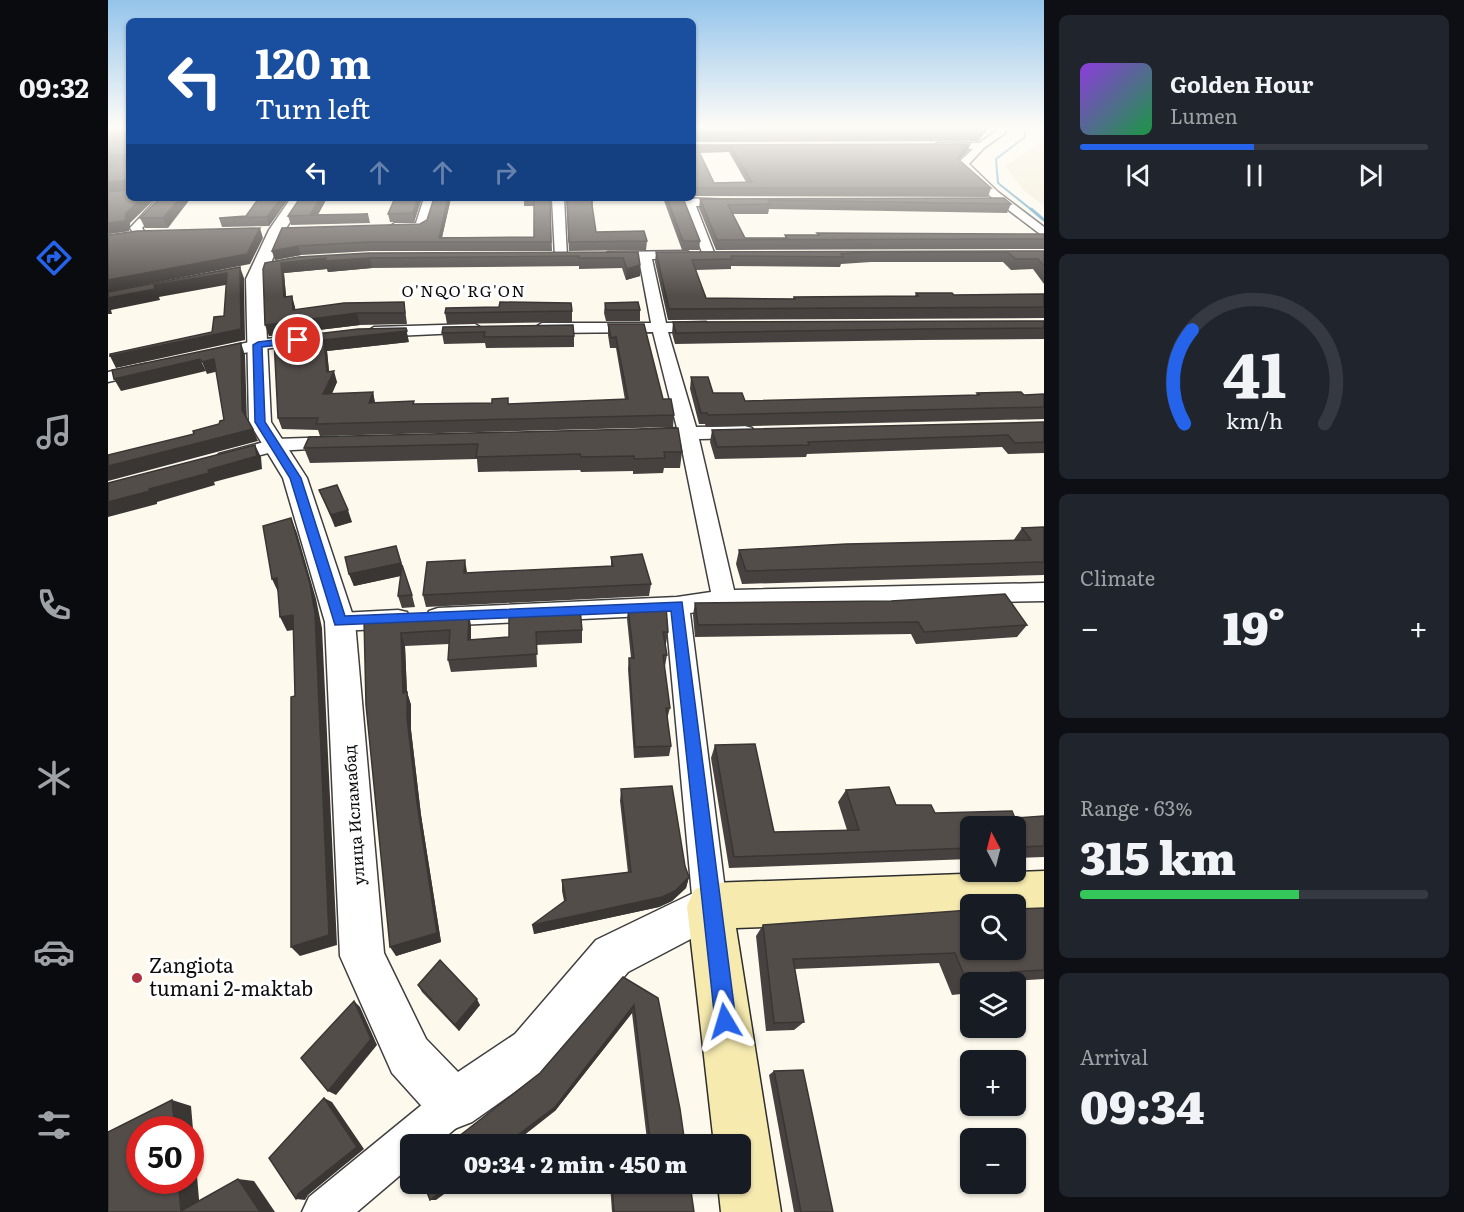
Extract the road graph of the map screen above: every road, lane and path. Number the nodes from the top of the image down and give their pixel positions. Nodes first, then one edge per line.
1 (984, 183) edge
2 (696, 200) edge
3 (161, 201) edge
4 (296, 201) edge
5 (429, 201) edge
6 (558, 201) edge
7 (688, 201) edge
8 (748, 202) edge
9 (982, 202) edge
10 (1005, 202) junction
11 (377, 228) edge
12 (1044, 233) edge
13 (141, 236) edge
14 (592, 256) edge
15 (645, 256) junction
16 (560, 257) edge
17 (659, 327) junction
18 (717, 327) edge
19 (493, 329) edge
20 (528, 329) edge
21 (360, 332) edge
22 (326, 336) edge
23 (258, 345) junction
24 (200, 357) edge
25 (166, 365) edge
26 (108, 377) edge
27 (767, 432) edge
28 (688, 433) junction
29 (629, 435) edge
30 (358, 443) edge
31 (275, 445) junction
32 (208, 463) edge
33 (1044, 592) edge
34 (724, 599) junction
35 (677, 606) junction
36 (340, 622) junction
37 (1044, 894) edge
38 (710, 906) junction
39 (454, 1104) junction
40 (324, 1212) edge
41 (751, 1212) edge

1 - 10 street
2 - 8 street
3 - 13 street
4 - 23 street, улица Исламабад
5 - 11 street
6 - 16 street
7 - 15 street
9 - 10 street
10 - 12 street
14 - 15 street
15 - 17 street
17 - 18 street
17 - 20 street
17 - 28 street
19 - 21 street
22 - 23 street
23 - 24 street
23 - 31 street, улица Исламабад
25 - 26 street
27 - 28 street
28 - 29 street
28 - 34 street
30 - 31 street
31 - 32 street
31 - 36 street, улица Исламабад
33 - 34 street
34 - 35 street
35 - 36 street
35 - 38 street
36 - 39 street, улица Исламабад
37 - 38 main road
38 - 39 street
38 - 41 main road
39 - 40 street

